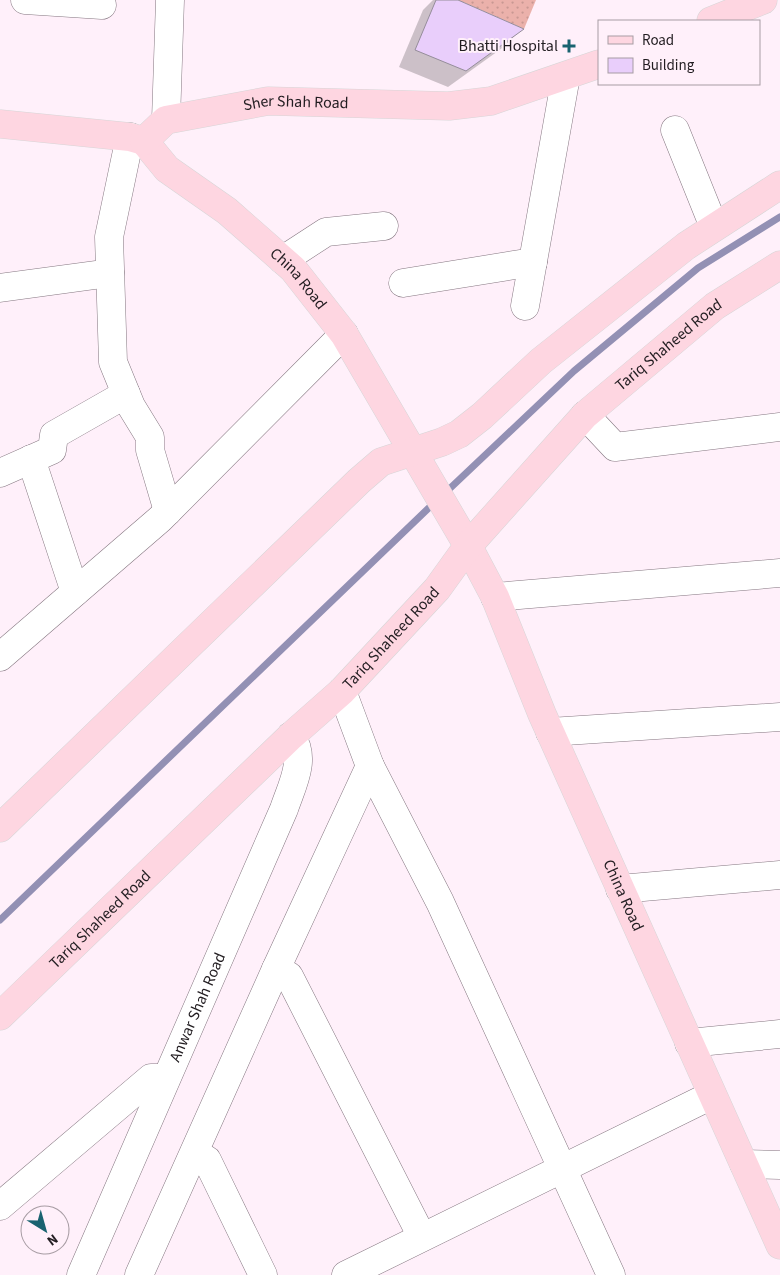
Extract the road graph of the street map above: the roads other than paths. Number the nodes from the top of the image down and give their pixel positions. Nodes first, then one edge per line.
1 (25, 0) edge
2 (170, 0) edge
3 (763, 0) edge
4 (102, 5) dead end
5 (713, 20) edge
6 (598, 64) edge
7 (566, 76) junction
8 (166, 120) junction
9 (0, 124) edge
10 (675, 130) dead end
11 (137, 139) junction
12 (780, 185) edge
13 (384, 226) dead end
14 (714, 227) junction
15 (283, 260) junction
16 (533, 262) junction
17 (780, 265) edge
18 (110, 273) junction
19 (403, 283) dead end
20 (0, 288) edge
21 (525, 306) dead end
22 (344, 334) junction
23 (126, 394) junction
24 (585, 415) junction
25 (780, 427) edge
26 (412, 452) junction
27 (31, 459) junction
28 (0, 472) edge
29 (168, 511) junction
30 (461, 536) junction
31 (780, 573) edge
32 (75, 592) junction
33 (495, 597) junction
34 (0, 657) edge
35 (342, 691) junction
36 (780, 717) edge
37 (550, 732) junction
38 (291, 736) junction
39 (370, 766) junction
40 (0, 828) edge
41 (780, 875) edge
42 (620, 889) junction
43 (276, 969) junction
44 (0, 1016) edge
45 (780, 1034) edge
46 (689, 1043) junction
47 (166, 1078) junction
48 (712, 1095) junction
49 (194, 1154) junction
50 (744, 1164) junction
51 (780, 1165) edge
52 (562, 1167) junction
53 (0, 1206) edge
54 (422, 1237) junction
55 (780, 1245) edge
56 (378, 1268) edge
57 (81, 1275) edge
58 (139, 1275) edge
59 (263, 1275) edge
60 (346, 1275) edge
61 (611, 1275) edge

1 - 4 street
2 - 8 street
3 - 5 main road
6 - 7 main road, Sher Shah Road
7 - 8 main road, Sher Shah Road
7 - 16 street
8 - 11 main road
9 - 11 main road
10 - 14 street
11 - 15 main road, China Road
11 - 18 street
12 - 14 main road
13 - 15 street
14 - 26 main road
15 - 22 main road, China Road
16 - 19 street
16 - 21 street
17 - 24 main road, Tariq Shaheed Road
18 - 20 street
18 - 23 street
22 - 26 main road, China Road
22 - 29 street
23 - 27 street
23 - 29 street
24 - 25 street
24 - 30 main road, Tariq Shaheed Road
26 - 30 main road, China Road
26 - 40 main road
27 - 28 street
27 - 32 street
29 - 32 street
30 - 33 main road, China Road
30 - 35 main road, Tariq Shaheed Road
31 - 33 street
32 - 34 street
33 - 37 main road, China Road
35 - 38 main road, Tariq Shaheed Road
35 - 39 street
36 - 37 street
37 - 42 main road, China Road
38 - 44 main road, Tariq Shaheed Road
38 - 47 street, Anwar Shah Road
39 - 43 street
39 - 52 street
41 - 42 street
42 - 46 main road, China Road
43 - 49 street
43 - 54 street
45 - 46 street
46 - 48 main road, China Road
47 - 53 street
47 - 57 street, Anwar Shah Road
48 - 50 main road, China Road
48 - 52 street
49 - 58 street
49 - 59 street
50 - 51 street
50 - 55 main road, China Road
52 - 54 street
52 - 61 street
54 - 56 street
56 - 60 street

